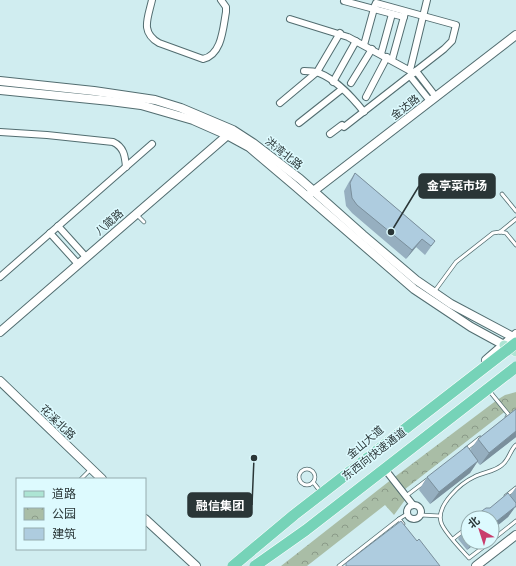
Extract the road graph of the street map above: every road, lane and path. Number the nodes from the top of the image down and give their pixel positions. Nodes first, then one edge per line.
1 (152, 0) edge
2 (221, 0) edge
3 (393, 0) edge
4 (427, 0) edge
5 (344, 1) dead end
6 (375, 4) edge
7 (392, 10) junction
8 (405, 14) junction
9 (423, 16) junction
10 (290, 19) dead end
11 (340, 33) junction
12 (516, 35) edge
13 (356, 40) junction
14 (364, 45) junction
15 (372, 48) junction
16 (381, 54) junction
17 (389, 58) junction
18 (304, 71) dead end
19 (317, 72) junction
20 (412, 72) junction
21 (0, 81) edge
22 (333, 82) junction
23 (351, 83) dead end
24 (342, 89) junction
25 (0, 90) edge
26 (366, 97) dead end
27 (433, 99) junction
28 (280, 103) dead end
29 (364, 112) junction
30 (299, 123) dead end
31 (0, 132) edge
32 (230, 132) junction
33 (330, 134) dead end
34 (152, 144) dead end
35 (126, 166) junction
36 (311, 194) junction
37 (502, 194) dead end
38 (516, 211) edge
39 (136, 214) junction
40 (516, 219) edge
41 (144, 222) dead end
42 (58, 226) junction
43 (500, 232) junction
44 (50, 233) junction
45 (516, 245) edge
46 (86, 257) junction
47 (78, 264) junction
48 (0, 277) edge
49 (433, 292) junction
50 (428, 300) junction
51 (0, 332) edge
52 (515, 338) edge
53 (504, 345) junction
54 (516, 352) edge
55 (516, 367) edge
56 (516, 373) edge
57 (0, 381) edge
58 (491, 393) junction
59 (509, 415) junction
60 (503, 420) edge
61 (512, 420) edge
62 (485, 434) edge
63 (516, 444) edge
64 (461, 453) edge
65 (384, 468) junction
66 (91, 469) junction
67 (430, 477) edge
68 (82, 478) edge
69 (101, 478) edge
70 (313, 482) junction
71 (516, 488) edge
72 (321, 492) junction
73 (406, 496) junction
74 (504, 498) edge
75 (413, 505) junction
76 (407, 514) junction
77 (421, 515) junction
78 (440, 516) junction
79 (399, 519) junction
80 (146, 520) edge
81 (516, 521) edge
82 (404, 525) edge
83 (460, 533) edge
84 (500, 534) edge
85 (516, 535) edge
86 (453, 539) junction
87 (460, 547) edge
88 (462, 550) edge
89 (479, 550) edge
90 (196, 566) edge
91 (227, 566) edge
92 (233, 566) edge
93 (255, 566) edge
94 (259, 566) edge
95 (340, 566) edge
96 (476, 566) edge

1 - 2 street
3 - 7 street
4 - 9 street
5 - 6 street
6 - 7 street
6 - 14 street
7 - 8 street
7 - 16 street
8 - 9 street
8 - 17 street
9 - 20 street
9 - 20 street
10 - 11 street
11 - 13 street
11 - 19 street
12 - 27 main road, 金达路
13 - 14 street
13 - 22 street
14 - 15 street
15 - 16 street
15 - 23 street
16 - 17 street
17 - 20 street
17 - 26 street
18 - 19 street
19 - 22 street
19 - 28 street
20 - 27 street
20 - 29 street
21 - 32 main road, 洪湾北路
22 - 24 street
24 - 29 street
24 - 30 street
25 - 32 main road, 洪湾北路
27 - 36 main road, 金达路
29 - 33 street
31 - 35 street
32 - 36 main road, 洪湾北路
32 - 39 main road, 八箴路
34 - 35 street
35 - 42 street
36 - 49 main road, 洪湾北路
36 - 50 main road, 洪湾北路
37 - 38 lane
39 - 41 lane
39 - 46 main road, 八箴路
40 - 43 lane
42 - 44 street
42 - 46 street
43 - 45 lane
43 - 49 lane
44 - 47 street
44 - 48 street
46 - 47 main road, 八箴路
47 - 51 main road, 八箴路
49 - 50 lane
49 - 52 main road, 洪湾北路
50 - 53 main road, 洪湾北路
52 - 53 main road, 金山大道
52 - 92 highway, 东西向快速通道, bridge
53 - 54 main road
53 - 72 main road, 金山大道
55 - 93 highway, 东西向快速通道, bridge
56 - 58 main road
57 - 66 main road, 花溪北路
58 - 59 lane
58 - 65 main road
59 - 60 lane
59 - 61 lane
62 - 64 lane
63 - 78 lane
65 - 73 street
65 - 94 main road
66 - 68 lane
66 - 69 main road, 花溪北路
67 - 73 lane
70 - 70 lane
70 - 72 lane
71 - 74 lane
72 - 91 main road, 金山大道
73 - 75 street
75 - 76 street
75 - 77 street
76 - 77 street
76 - 79 lane
77 - 78 lane
78 - 86 lane
79 - 82 lane
79 - 95 lane
80 - 90 main road
81 - 84 lane
83 - 86 lane
85 - 96 main road
86 - 87 lane
88 - 89 lane

